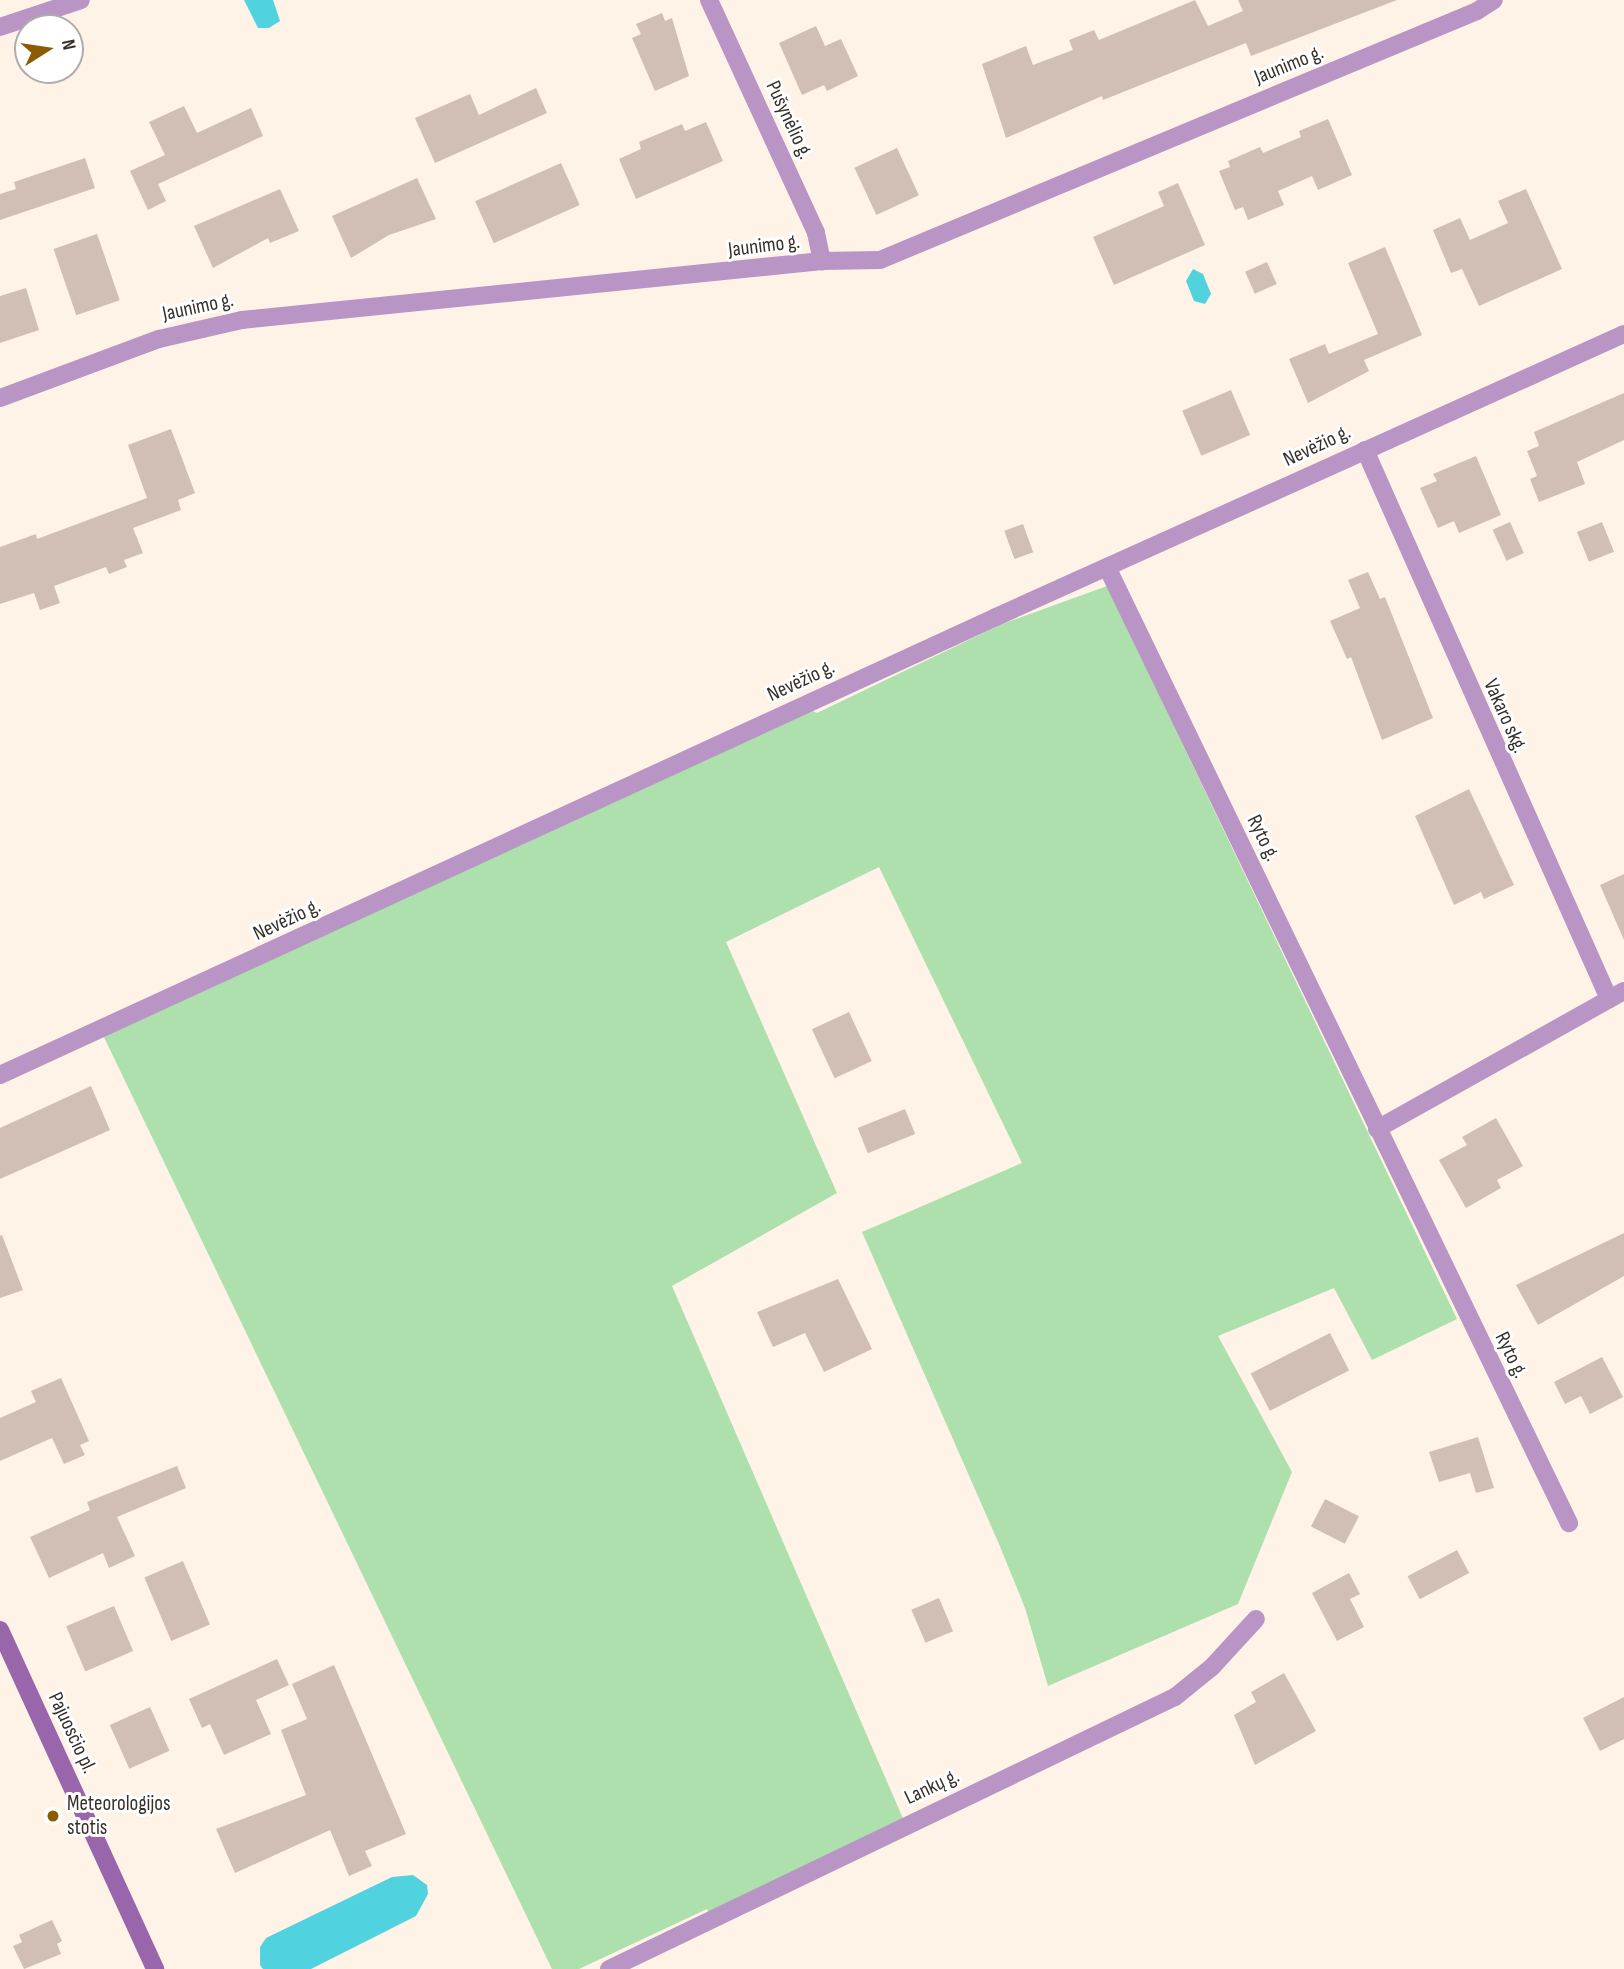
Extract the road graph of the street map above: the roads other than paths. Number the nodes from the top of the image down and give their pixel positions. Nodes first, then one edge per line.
1 (81, 0) edge
2 (709, 0) edge
3 (1494, 0) edge
4 (0, 27) edge
5 (822, 261) junction
6 (1624, 334) edge
7 (0, 398) edge
8 (1365, 450) junction
9 (1107, 567) junction
10 (1616, 995) edge
11 (0, 1075) edge
12 (1377, 1129) junction
13 (1569, 1523) dead end
14 (1256, 1619) dead end
15 (0, 1630) edge
16 (629, 1965) edge
17 (155, 1969) edge
18 (609, 1969) edge

1 - 4 street
2 - 5 street, Pušynėlio g.
3 - 5 street, Jaunimo g.
5 - 7 street, Jaunimo g.
6 - 8 street, Nevėžio g.
8 - 9 street, Nevėžio g.
8 - 10 street, Vakaro skg.
9 - 11 street, Nevėžio g.
9 - 12 street, Ryto g.
10 - 12 street
12 - 13 street, Ryto g.
14 - 16 street, Lankų g.
15 - 17 main road, Pajuosčio pl.
16 - 18 street, Lankų g.

